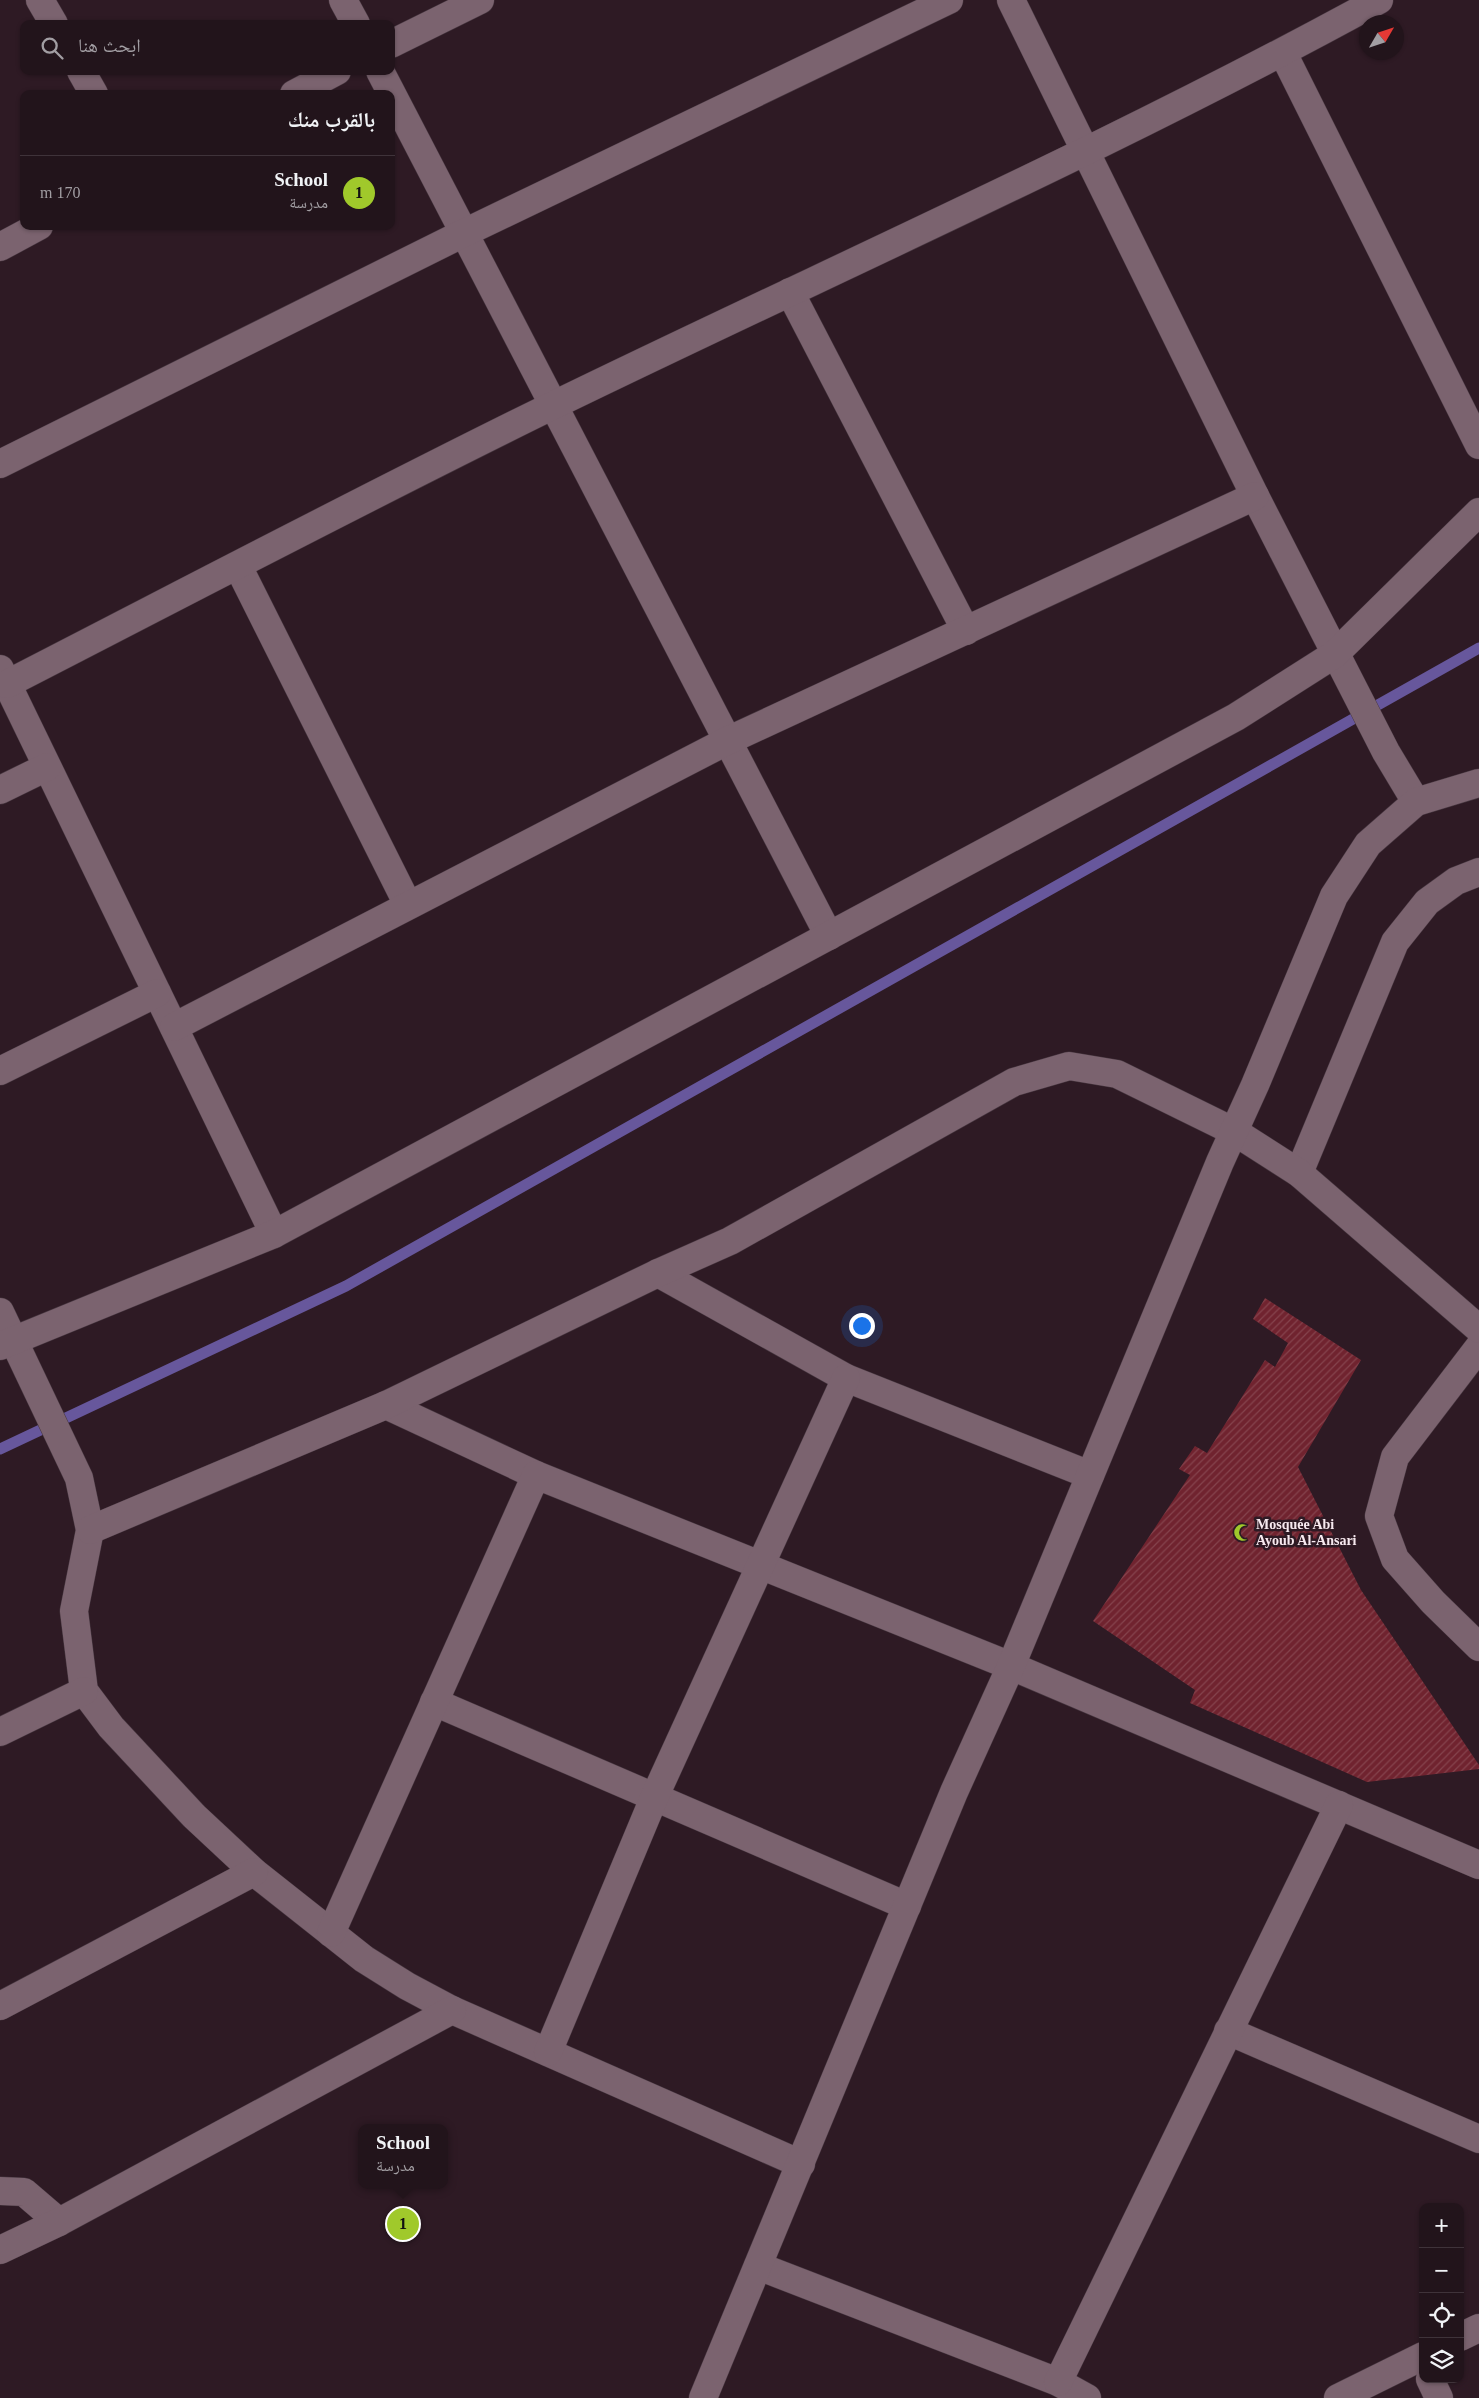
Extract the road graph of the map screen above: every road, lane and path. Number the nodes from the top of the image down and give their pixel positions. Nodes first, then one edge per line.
1 (40, 0) edge
2 (343, 0) edge
3 (480, 0) edge
4 (949, 0) edge
5 (1011, 0) edge
6 (1379, 0) edge
7 (52, 20) edge
8 (354, 20) edge
9 (395, 42) edge
10 (1283, 53) junction
11 (83, 75) edge
12 (330, 75) edge
13 (382, 75) edge
14 (92, 90) edge
15 (301, 90) edge
16 (390, 90) edge
17 (395, 100) edge
18 (1085, 150) junction
19 (31, 230) edge
20 (464, 233) junction
21 (0, 246) edge
22 (790, 292) junction
23 (553, 406) junction
24 (1479, 445) edge
25 (0, 464) edge
26 (1255, 496) junction
27 (1479, 512) edge
28 (238, 566) junction
29 (966, 631) junction
30 (1339, 663) junction
31 (4, 677) edge
32 (727, 741) junction
33 (47, 767) junction
34 (1479, 783) edge
35 (0, 790) edge
36 (1416, 802) junction
37 (1479, 872) edge
38 (408, 906) junction
39 (829, 936) junction
40 (157, 993) junction
41 (174, 1027) junction
42 (0, 1071) edge
43 (1235, 1132) junction
44 (1300, 1173) junction
45 (274, 1234) junction
46 (658, 1273) junction
47 (0, 1312) edge
48 (1479, 1329) edge
49 (7, 1344) edge
50 (1479, 1347) edge
51 (846, 1378) junction
52 (386, 1405) junction
53 (536, 1475) junction
54 (1090, 1475) junction
55 (90, 1530) junction
56 (760, 1565) junction
57 (1479, 1647) edge
58 (1011, 1666) junction
59 (84, 1691) junction
60 (434, 1702) junction
61 (0, 1732) edge
62 (654, 1798) junction
63 (1339, 1806) junction
64 (1479, 1865) edge
65 (254, 1872) junction
66 (907, 1906) junction
67 (331, 1933) junction
68 (0, 2006) edge
69 (452, 2010) junction
70 (1228, 2030) junction
71 (548, 2052) junction
72 (1479, 2139) edge
73 (801, 2164) junction
74 (0, 2191) edge
75 (58, 2222) junction
76 (0, 2250) edge
77 (758, 2266) junction
78 (1479, 2328) edge
79 (1464, 2336) edge
80 (1419, 2367) edge
81 (1058, 2382) junction
82 (1432, 2383) edge
83 (703, 2398) edge
84 (1087, 2398) edge
85 (1338, 2398) edge
86 (1439, 2398) edge

1 - 7 street
2 - 8 street
3 - 9 street
4 - 20 street
5 - 18 street
6 - 10 street
10 - 18 street
10 - 24 street
11 - 14 street
12 - 15 street
13 - 16 street
17 - 20 street
18 - 22 street
18 - 26 street
19 - 21 street
20 - 23 street
20 - 25 street
22 - 23 street
22 - 29 street
23 - 28 street
23 - 32 street
26 - 29 street
26 - 30 street
27 - 30 street
28 - 31 street
28 - 38 street
29 - 32 street
30 - 36 street
30 - 39 street
31 - 33 street
32 - 38 street
32 - 39 street
33 - 35 street
33 - 40 street
34 - 36 street
36 - 43 street
37 - 44 street
38 - 41 street
39 - 45 street
40 - 41 street
40 - 42 street
41 - 45 street
43 - 44 street
43 - 46 street
43 - 54 street
44 - 48 street
45 - 49 street
46 - 51 street
46 - 52 street
47 - 49 street
49 - 55 street
50 - 57 street
51 - 54 street
51 - 56 street
52 - 53 street
52 - 55 street
53 - 56 street
53 - 60 street
54 - 58 street
55 - 59 street
56 - 58 street
56 - 62 street
58 - 63 street
58 - 66 street
59 - 61 street
59 - 65 street
60 - 62 street
60 - 67 street
62 - 66 street
62 - 71 street
63 - 64 street
63 - 70 street
65 - 67 street
65 - 68 street
66 - 73 street
67 - 69 street
69 - 71 street
69 - 75 street
70 - 72 street
70 - 81 street
71 - 73 street
73 - 77 street
74 - 75 street
75 - 76 street
77 - 81 street
77 - 83 street
78 - 79 street
80 - 85 street
81 - 84 street
82 - 86 street

